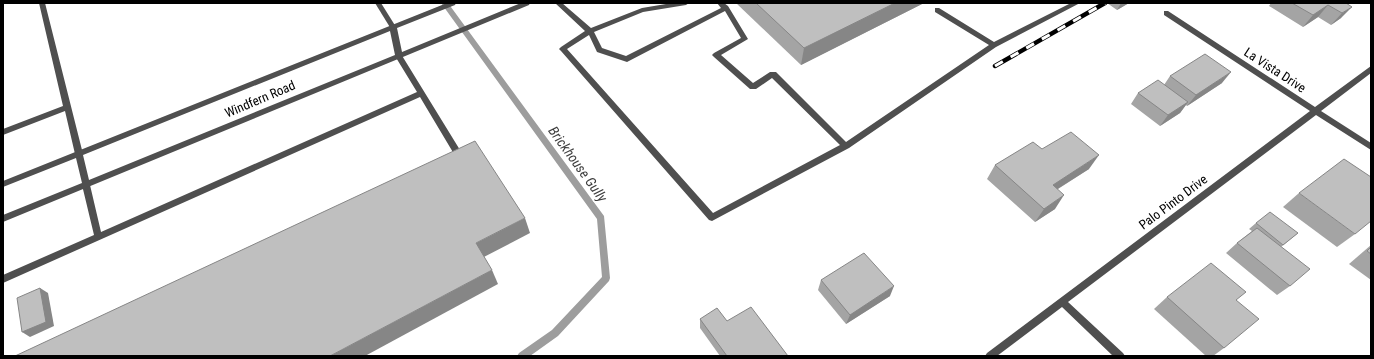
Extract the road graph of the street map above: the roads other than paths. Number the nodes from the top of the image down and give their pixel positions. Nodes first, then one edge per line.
1 (42, 3) edge
2 (378, 3) edge
3 (453, 3) edge
4 (526, 3) edge
5 (558, 3) edge
6 (686, 3) edge
7 (720, 3) edge
8 (1078, 3) edge
9 (726, 8) junction
10 (937, 10) dead end
11 (1166, 13) dead end
12 (393, 27) junction
13 (590, 31) junction
14 (994, 45) junction
15 (399, 56) junction
16 (1371, 69) edge
17 (420, 94) junction
18 (68, 107) junction
19 (1316, 111) junction
20 (3, 132) edge
21 (846, 146) junction
22 (1371, 147) edge
23 (457, 152) edge
24 (79, 154) junction
25 (3, 184) edge
26 (86, 185) junction
27 (3, 219) edge
28 (98, 236) junction
29 (3, 279) edge
30 (1062, 302) junction
31 (990, 356) edge
32 (1120, 356) edge

1 - 18 street
2 - 12 street
3 - 12 street, Windfern Road
4 - 15 street, Windfern Road
5 - 13 street
6 - 13 street
7 - 9 street
8 - 14 street
9 - 13 street
9 - 21 street
10 - 14 street
11 - 19 street, La Vista Drive
12 - 15 street
12 - 24 street, Windfern Road
13 - 21 street
14 - 21 street
15 - 17 street
15 - 26 street, Windfern Road
16 - 19 street, Palo Pinto Drive
17 - 23 street
17 - 28 street
18 - 20 street
18 - 24 street
19 - 22 street, La Vista Drive
19 - 30 street, Palo Pinto Drive
24 - 25 street, Windfern Road
24 - 26 street
26 - 27 street, Windfern Road
26 - 28 street
28 - 29 street
30 - 31 street, Palo Pinto Drive
30 - 32 street

